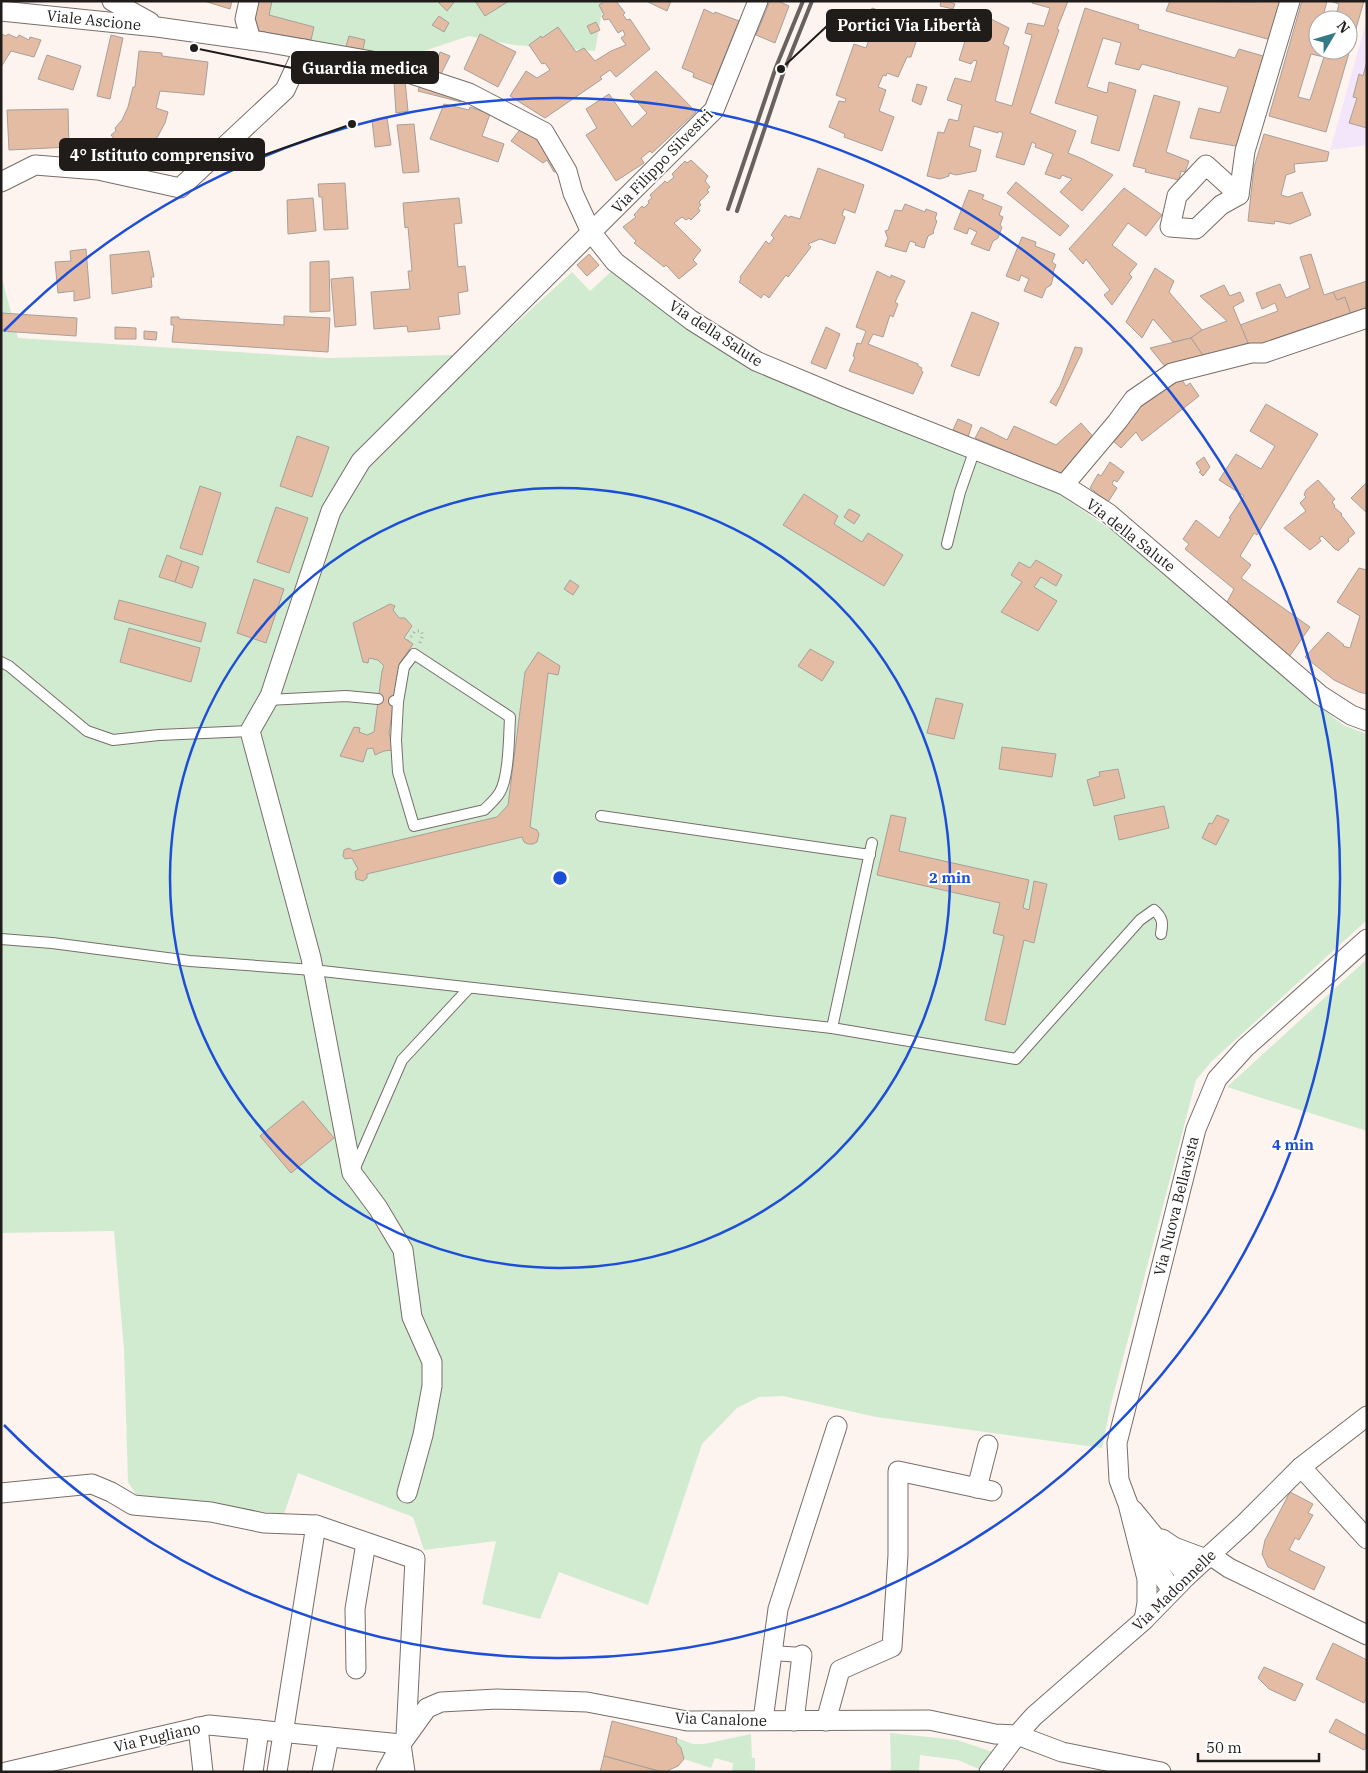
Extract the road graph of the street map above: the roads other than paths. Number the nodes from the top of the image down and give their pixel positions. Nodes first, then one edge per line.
1 (112, 1) edge
2 (249, 1) edge
3 (758, 1) edge
4 (1290, 1) edge
5 (1, 11) edge
6 (157, 27) junction
7 (250, 40) junction
8 (304, 49) junction
9 (1, 182) edge
10 (1239, 195) dead end
11 (592, 232) junction
12 (1367, 318) edge
13 (974, 449) junction
14 (1064, 485) junction
15 (947, 544) dead end
16 (414, 654) joint
17 (1, 662) edge
18 (378, 699) dead end
19 (268, 700) junction
20 (1367, 721) edge
21 (250, 731) junction
22 (601, 816) dead end
23 (872, 843) dead end
24 (870, 855) junction
25 (1161, 934) dead end
26 (1367, 938) edge
27 (1, 939) edge
28 (313, 970) junction
29 (469, 988) junction
30 (832, 1028) junction
31 (352, 1173) junction
32 (837, 1426) dead end
33 (1362, 1427) edge
34 (988, 1445) dead end
35 (1301, 1466) junction
36 (1, 1492) edge
37 (407, 1493) dead end
38 (316, 1525) junction
39 (1143, 1532) junction
40 (1367, 1539) edge
41 (366, 1542) junction
42 (1208, 1557) junction
43 (1187, 1576) junction
44 (1172, 1591) junction
45 (1144, 1620) junction
46 (1367, 1635) edge
47 (772, 1653) junction
48 (802, 1655) joint
49 (356, 1669) dead end
50 (763, 1720) junction
51 (794, 1721) junction
52 (826, 1721) junction
53 (198, 1727) junction
54 (259, 1730) junction
55 (284, 1732) junction
56 (1017, 1735) junction
57 (329, 1737) junction
58 (404, 1740) junction
59 (1154, 1771) edge
60 (6, 1772) edge
61 (203, 1772) edge
62 (253, 1772) edge
63 (277, 1772) edge
64 (322, 1772) edge
65 (386, 1772) edge
66 (405, 1772) edge
67 (989, 1772) edge

1 - 6 street
2 - 7 street
3 - 11 street, Via Filippo Silvestri
4 - 10 street
5 - 6 street, Viale Ascione
6 - 7 street, Via della Salute
7 - 8 street, Via della Salute
8 - 9 street
8 - 11 street, Via della Salute
11 - 13 street, Via della Salute
11 - 19 street, Via Filippo Silvestri
12 - 14 street
13 - 14 street, Via della Salute
13 - 15 lane
14 - 20 street, Via della Salute
16 - 16 lane
17 - 21 lane
18 - 19 lane
19 - 21 street, Via Filippo Silvestri
21 - 28 street
22 - 24 lane
23 - 24 lane
24 - 30 lane
25 - 30 lane
26 - 39 street, Via Nuova Bellavista
27 - 28 lane
28 - 29 lane
28 - 31 street
29 - 30 lane
29 - 31 lane
31 - 37 street
32 - 47 street
33 - 35 street, Via Madonnelle
34 - 52 street
35 - 40 street
35 - 42 street, Via Madonnelle
36 - 38 street
38 - 41 street
38 - 55 street
39 - 42 street
39 - 43 street
39 - 44 street
39 - 45 street
41 - 49 street
41 - 58 street
42 - 43 street, Via Madonnelle
42 - 46 street
43 - 44 street, Via Madonnelle
44 - 45 street, Via Madonnelle
45 - 56 street, Via Madonnelle
47 - 48 street
47 - 50 street
48 - 51 street
50 - 51 street, Via Canalone
50 - 58 street, Via Canalone
51 - 52 street, Via Canalone
52 - 56 street, Via Canalone
53 - 54 street, Via Pugliano
53 - 60 street, Via Pugliano
53 - 61 street
54 - 55 street, Via Pugliano
54 - 62 street
55 - 57 street, Via Pugliano
55 - 63 street
56 - 59 street, Via Canalone
56 - 67 street, Via Madonnelle
57 - 58 street, Via Pugliano
57 - 64 street
58 - 65 street
58 - 66 street

